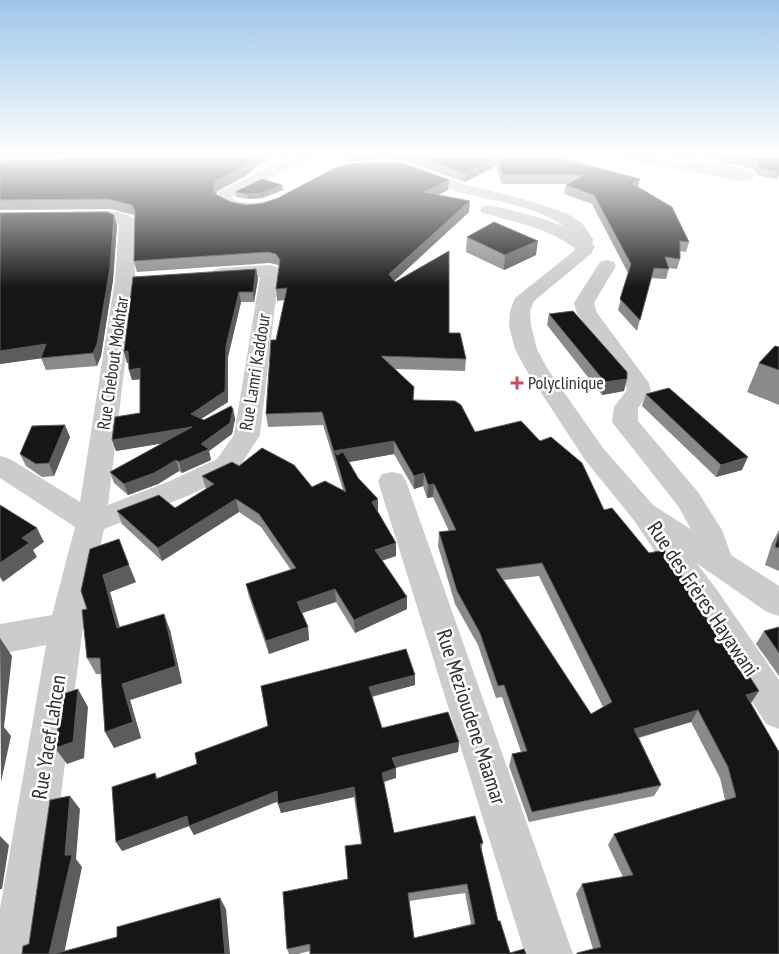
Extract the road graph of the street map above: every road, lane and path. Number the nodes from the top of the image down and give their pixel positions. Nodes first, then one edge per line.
1 (225, 200) edge
2 (502, 200) edge
3 (278, 202) edge
4 (488, 210) dead end
5 (64, 216) edge
6 (586, 247) junction
7 (607, 266) dead end
8 (202, 275) edge
9 (0, 465) edge
10 (392, 481) dead end
11 (643, 512) junction
12 (91, 523) junction
13 (718, 564) junction
14 (779, 603) edge
15 (66, 627) junction
16 (0, 639) edge
17 (779, 712) edge
18 (16, 954) edge
19 (549, 954) edge

1 - 3 street
2 - 6 street
4 - 6 street
5 - 12 street, Rue Chebout Mokhtar
6 - 11 street
7 - 13 street
8 - 12 street, Rue Lamri Kaddour
9 - 12 street
10 - 19 street, Rue Mezioudene Maamar
11 - 13 street
11 - 17 street, Rue des Frères Hayawani
12 - 15 street, Rue Yacef Lahcen
13 - 14 street
15 - 16 street
15 - 18 street, Rue Yacef Lahcen

